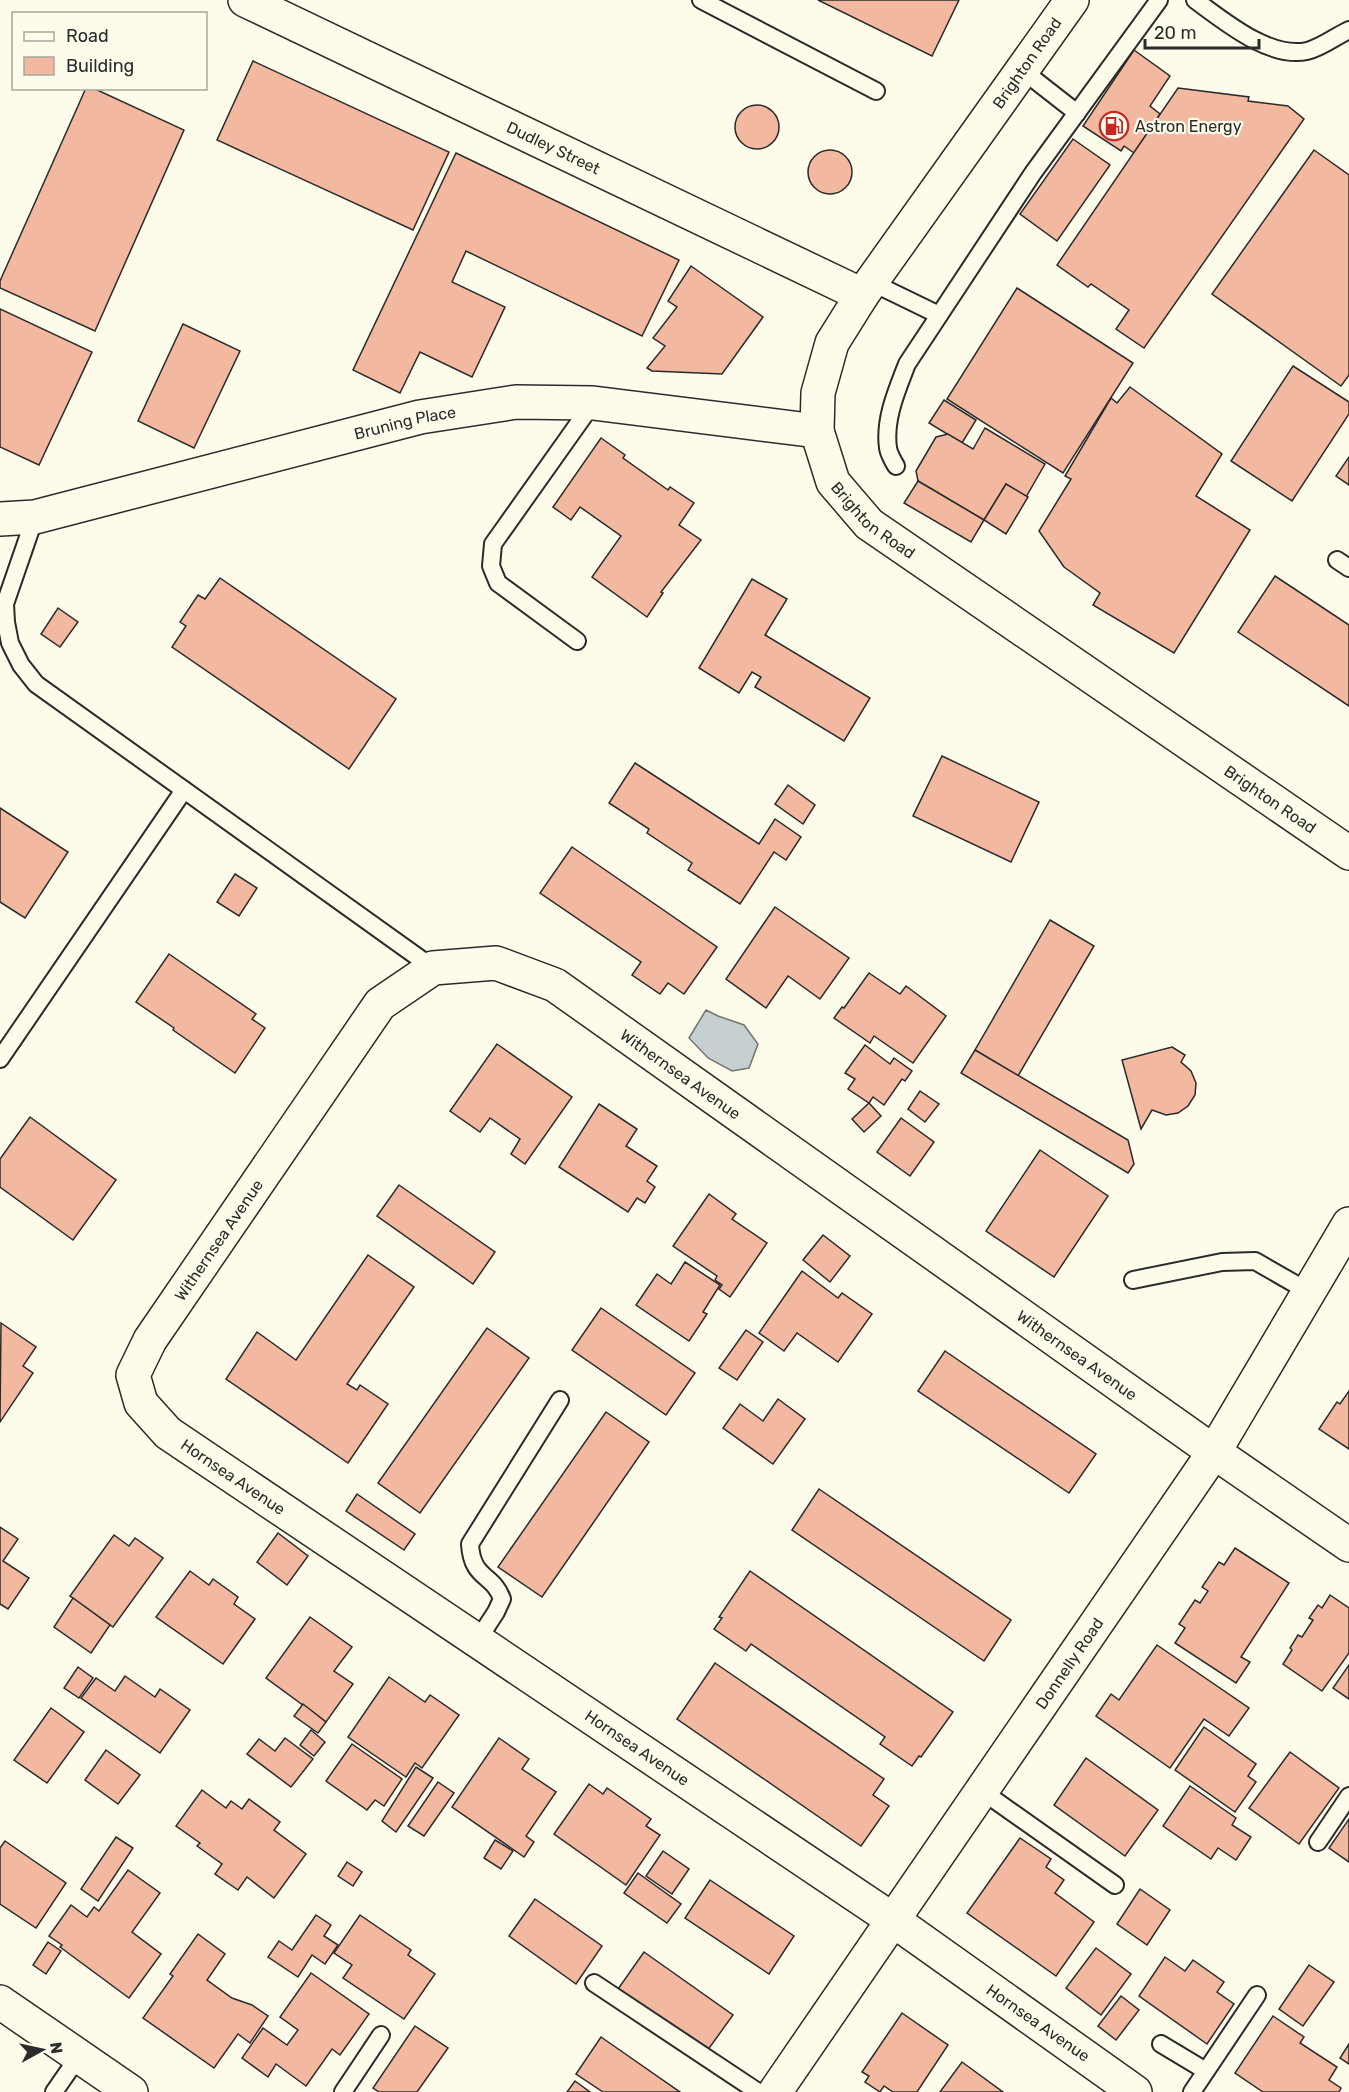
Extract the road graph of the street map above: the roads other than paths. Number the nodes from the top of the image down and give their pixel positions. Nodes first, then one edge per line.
1 (245, 0) edge
2 (700, 0) edge
3 (1160, 0) edge
4 (1195, 0) edge
5 (1062, 4) edge
6 (1349, 30) edge
7 (1022, 70) junction
8 (876, 91) dead end
9 (1077, 113) junction
10 (866, 289) junction
11 (939, 315) junction
12 (593, 403) junction
13 (817, 431) junction
14 (896, 466) dead end
15 (35, 517) junction
16 (0, 519) edge
17 (577, 641) dead end
18 (184, 789) junction
19 (1349, 853) edge
20 (433, 968) junction
21 (0, 1059) edge
22 (1349, 1224) edge
23 (1133, 1280) dead end
24 (1309, 1292) junction
25 (560, 1400) dead end
26 (141, 1403) joint
27 (1214, 1452) junction
28 (1349, 1545) edge
29 (477, 1641) junction
30 (982, 1791) junction
31 (1349, 1796) edge
32 (1318, 1842) dead end
33 (1115, 1885) dead end
34 (893, 1920) junction
35 (594, 1983) dead end
36 (1257, 1995) dead end
37 (0, 2002) edge
38 (381, 2035) dead end
39 (1161, 2044) dead end
40 (79, 2056) junction
41 (1206, 2071) junction
42 (54, 2092) edge
43 (131, 2092) edge
44 (343, 2092) edge
45 (758, 2092) edge
46 (775, 2092) edge
47 (1135, 2092) edge
48 (1192, 2092) edge

1 - 10 street, Dudley Street
2 - 8 lane
3 - 9 lane
4 - 6 lane
5 - 7 street, Brighton Road
7 - 9 lane
7 - 10 street, Brighton Road
9 - 11 lane
10 - 11 lane
10 - 13 street, Brighton Road
11 - 14 lane
12 - 13 street, Bruning Place
12 - 15 street, Bruning Place
12 - 17 lane
13 - 19 street, Brighton Road
15 - 16 street, Bruning Place
15 - 18 lane
18 - 20 lane
18 - 21 lane
20 - 26 street, Withernsea Avenue
20 - 27 street, Withernsea Avenue
22 - 24 street, Donnelly Road
23 - 24 lane
24 - 27 street, Donnelly Road
25 - 29 lane
26 - 29 street, Hornsea Avenue
27 - 28 street, Withernsea Avenue
27 - 30 street, Donnelly Road
29 - 34 street, Hornsea Avenue
30 - 33 lane
30 - 34 street, Donnelly Road
31 - 32 lane
34 - 46 street, Donnelly Road
34 - 47 street, Hornsea Avenue
35 - 45 lane
36 - 41 lane
37 - 40 street
38 - 44 lane
39 - 41 lane
40 - 42 lane
40 - 43 street
41 - 48 lane

